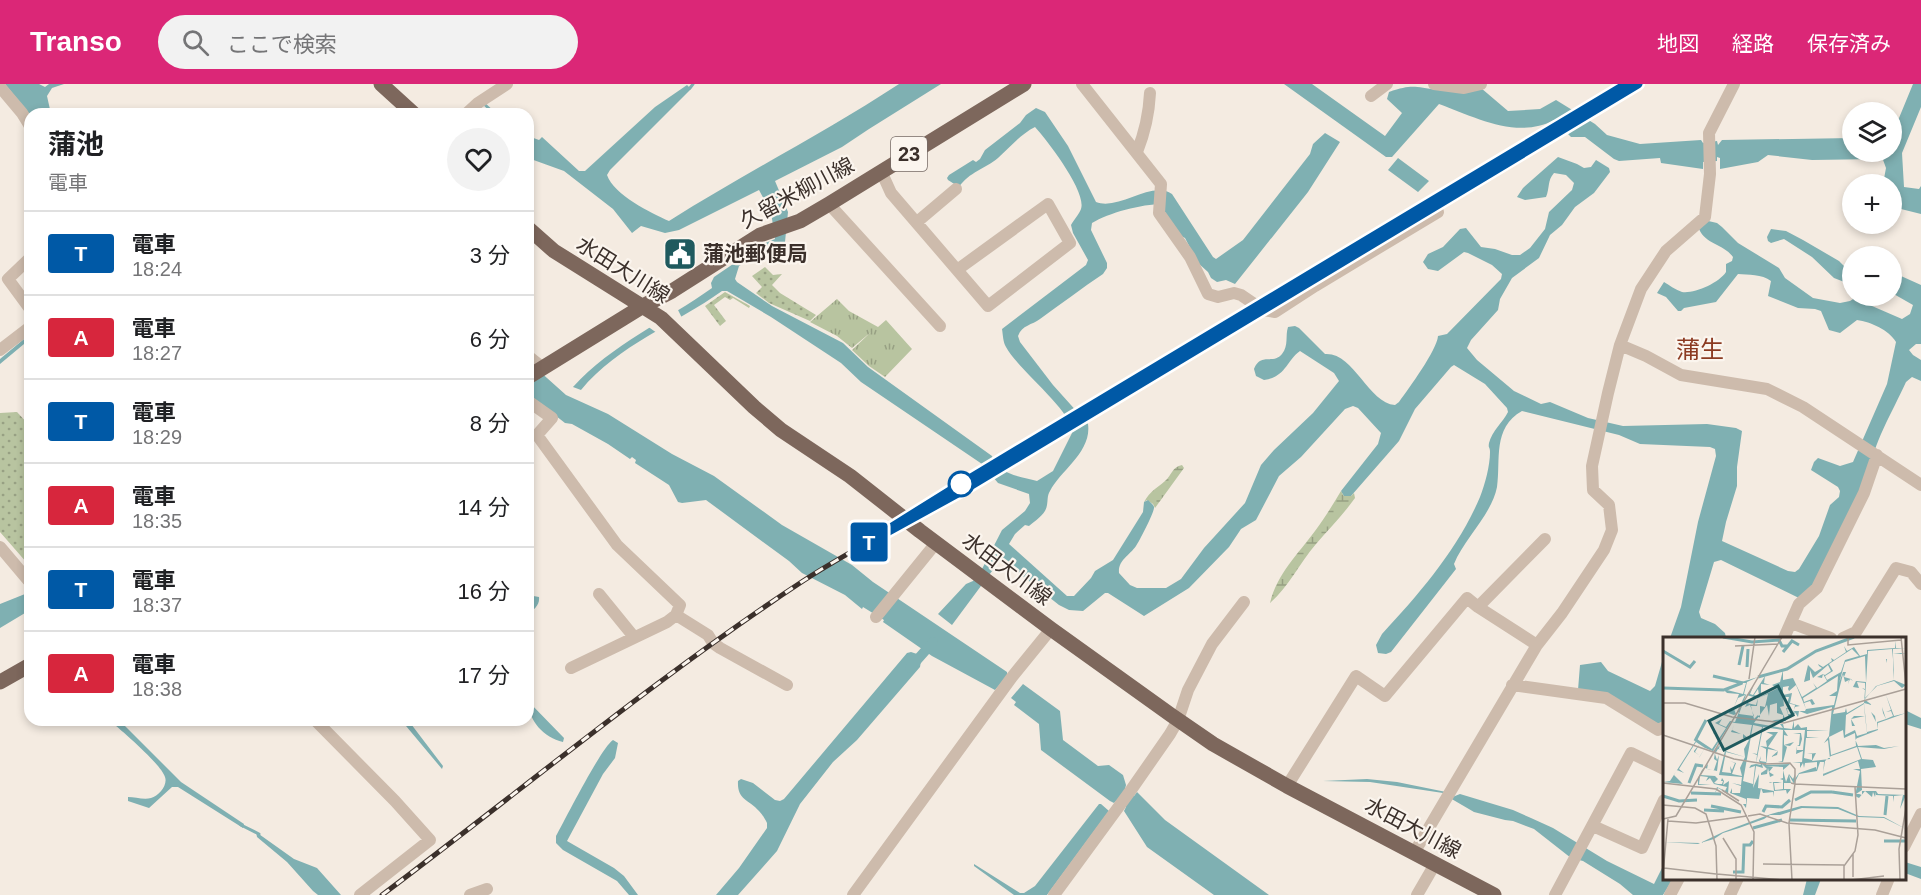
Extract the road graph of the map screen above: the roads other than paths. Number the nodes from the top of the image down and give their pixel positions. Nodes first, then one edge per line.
1 (381, 84) edge
2 (507, 84) edge
3 (1024, 84) edge
4 (1082, 84) edge
5 (1387, 84) edge
6 (1434, 84) edge
7 (1481, 84) edge
8 (1734, 84) edge
9 (0, 87) edge
10 (1150, 93) dead end
11 (1371, 96) dead end
12 (407, 108) edge
13 (473, 108) edge
14 (24, 116) edge
15 (1137, 152) junction
16 (881, 171) junction
17 (956, 189) dead end
18 (829, 204) junction
19 (1438, 212) dead end
20 (917, 222) junction
21 (534, 233) edge
22 (24, 264) edge
23 (957, 270) junction
24 (24, 301) edge
25 (643, 306) junction
26 (940, 326) dead end
27 (24, 332) edge
28 (1620, 345) junction
29 (0, 350) edge
30 (537, 372) edge
31 (534, 405) edge
32 (1877, 455) junction
33 (1921, 485) edge
34 (1545, 539) dead end
35 (936, 543) junction
36 (0, 547) edge
37 (24, 574) edge
38 (1921, 585) edge
39 (599, 594) dead end
40 (1244, 602) dead end
41 (1478, 606) junction
42 (676, 615) junction
43 (876, 617) dead end
44 (1791, 623) junction
45 (1051, 629) junction
46 (1785, 637) edge
47 (1826, 637) edge
48 (1847, 637) edge
49 (634, 638) junction
50 (1537, 645) junction
51 (24, 668) edge
52 (572, 668) dead end
53 (0, 681) edge
54 (787, 685) dead end
55 (1512, 685) junction
56 (1178, 720) junction
57 (321, 726) edge
58 (1663, 728) edge
59 (1663, 768) edge
60 (1287, 786) junction
61 (1663, 804) edge
62 (1921, 814) edge
63 (1593, 826) junction
64 (1906, 845) edge
65 (1414, 853) junction
66 (1436, 864) junction
67 (1678, 880) edge
68 (1738, 880) edge
69 (1889, 880) edge
70 (487, 889) dead end
71 (360, 895) edge
72 (470, 895) edge
73 (853, 895) edge
74 (1054, 895) edge
75 (1417, 895) edge
76 (1494, 895) edge
77 (1555, 895) edge
78 (1670, 895) edge
79 (1730, 895) edge
80 (1882, 895) edge

1 - 12 main road
2 - 13 street
3 - 16 main road, 久留米柳川線 / 23
4 - 15 street
5 - 11 street
6 - 7 street
8 - 28 street
9 - 14 street
10 - 15 street
15 - 19 street
16 - 18 main road, 久留米柳川線 / 23
16 - 20 street
17 - 20 street
18 - 25 main road, 久留米柳川線 / 23
18 - 26 street
20 - 23 street
21 - 25 main road, 水田大川線
22 - 24 street
23 - 23 street
25 - 30 main road, 久留米柳川線 / 23
25 - 35 main road, 水田大川線
27 - 29 street
28 - 32 street
28 - 50 street
31 - 42 street
32 - 33 street
32 - 44 street
34 - 41 street
35 - 43 street
35 - 45 main road, 水田大川線
36 - 37 street
38 - 48 street
39 - 49 street
40 - 56 street
41 - 50 street
41 - 60 street
42 - 49 street
42 - 54 street
44 - 46 street
44 - 47 street
45 - 56 main road, 水田大川線
45 - 73 street
49 - 52 street
50 - 55 street
51 - 53 main road
55 - 58 street
55 - 65 street
56 - 60 main road, 水田大川線
56 - 74 street
57 - 71 street
59 - 63 street
60 - 65 main road, 水田大川線
61 - 63 street
62 - 64 street
63 - 77 street
65 - 66 main road, 水田大川線
66 - 75 street
66 - 76 main road, 水田大川線
67 - 78 street
68 - 79 street
69 - 80 street
70 - 72 street

